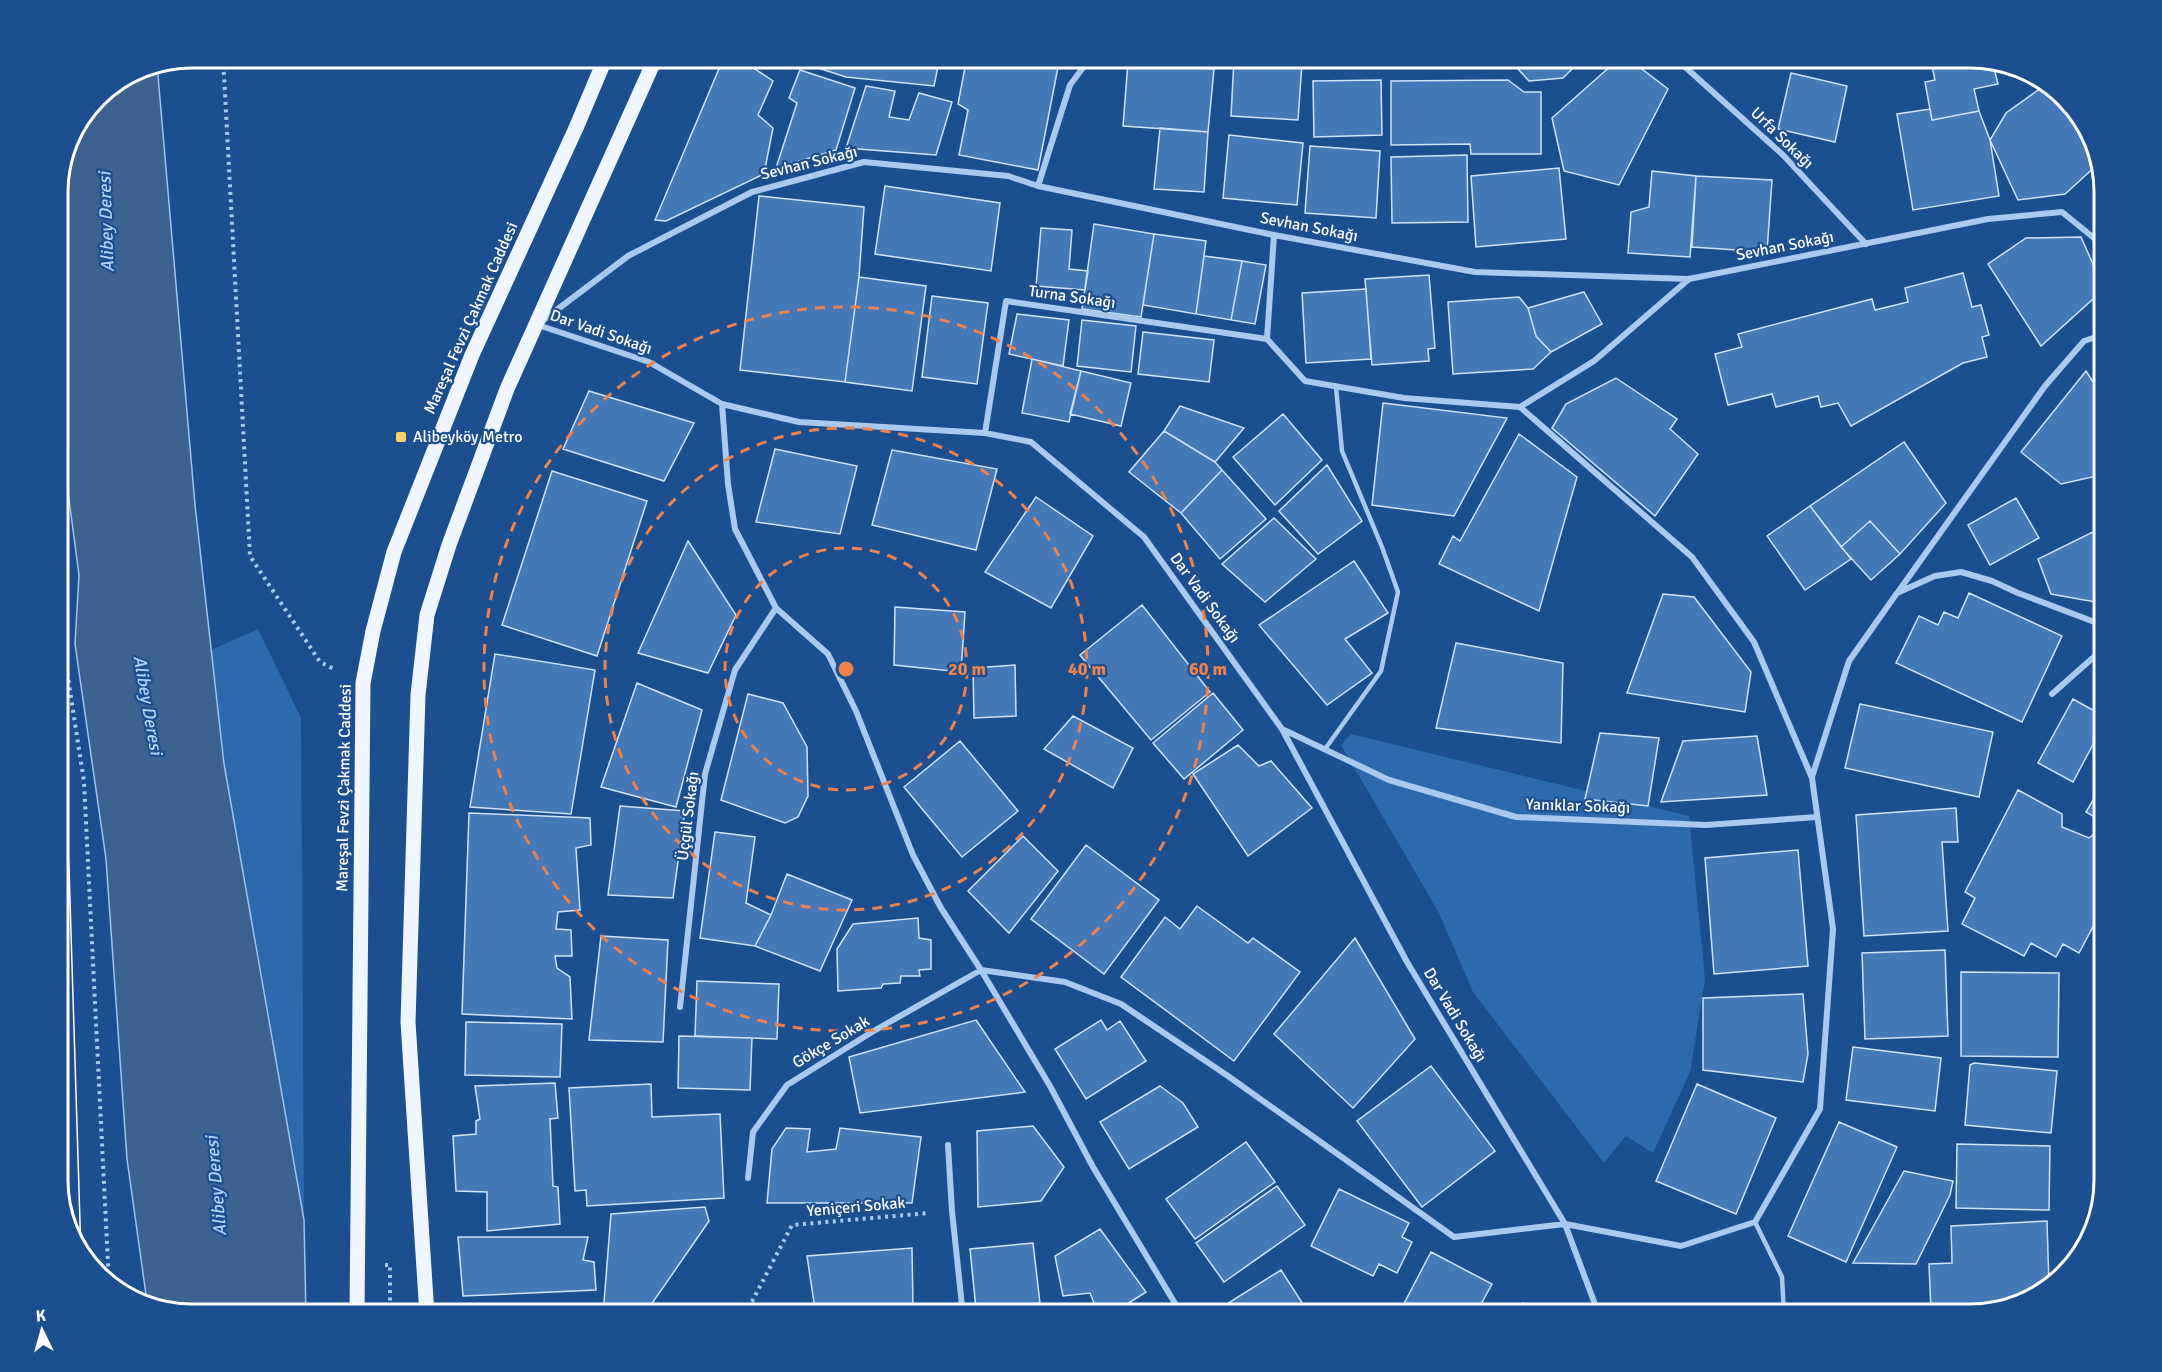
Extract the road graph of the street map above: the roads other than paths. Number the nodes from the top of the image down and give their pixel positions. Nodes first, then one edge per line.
1 (601, 68) edge
2 (651, 68) edge
3 (1083, 68) edge
4 (1686, 68) edge
5 (1038, 186) junction
6 (1274, 235) junction
7 (2094, 237) edge
8 (1866, 244) junction
9 (1689, 279) junction
10 (537, 325) junction
11 (2094, 338) edge
12 (1267, 339) junction
13 (1336, 387) junction
14 (722, 404) junction
15 (1520, 407) junction
16 (985, 433) junction
17 (1897, 593) junction
18 (776, 608) junction
19 (2094, 622) edge
20 (2094, 657) edge
21 (2052, 694) dead end
22 (1282, 729) junction
23 (1325, 749) junction
24 (1812, 778) junction
25 (1817, 817) junction
26 (981, 970) junction
27 (680, 1007) dead end
28 (948, 1145) dead end
29 (747, 1178) dead end
30 (1755, 1222) junction
31 (1565, 1224) junction
32 (357, 1304) edge
33 (426, 1304) edge
34 (962, 1304) edge
35 (1175, 1304) edge
36 (1595, 1304) edge
37 (1783, 1304) edge

1 - 32 main road, Mareşal Fevzi Çakmak Caddesi
2 - 10 main road
3 - 5 street
4 - 8 street, Urfa Sokağı
5 - 6 street, Sevhan Sokağı
5 - 10 street, Sevhan Sokağı
6 - 9 street, Sevhan Sokağı
6 - 12 street
7 - 8 street, Sevhan Sokağı
8 - 9 street, Sevhan Sokağı
9 - 15 street
10 - 14 street, Dar Vadi Sokağı
10 - 33 main road
11 - 17 street
12 - 13 street
12 - 16 street, Turna Sokağı
13 - 15 street
13 - 23 lane
14 - 16 street, Dar Vadi Sokağı
14 - 18 street
15 - 24 street
16 - 22 street, Dar Vadi Sokağı
17 - 19 street
17 - 24 street
18 - 26 street
18 - 27 street, Üçgül Sokağı
20 - 21 street
22 - 23 street, Yanıklar Sokağı
22 - 31 street, Dar Vadi Sokağı
23 - 25 street, Yanıklar Sokağı
24 - 25 street
25 - 30 street
26 - 29 street, Gökçe Sokak
26 - 31 street
26 - 35 street
28 - 34 street
30 - 31 street
30 - 37 lane
31 - 36 street, Dar Vadi Sokağı

